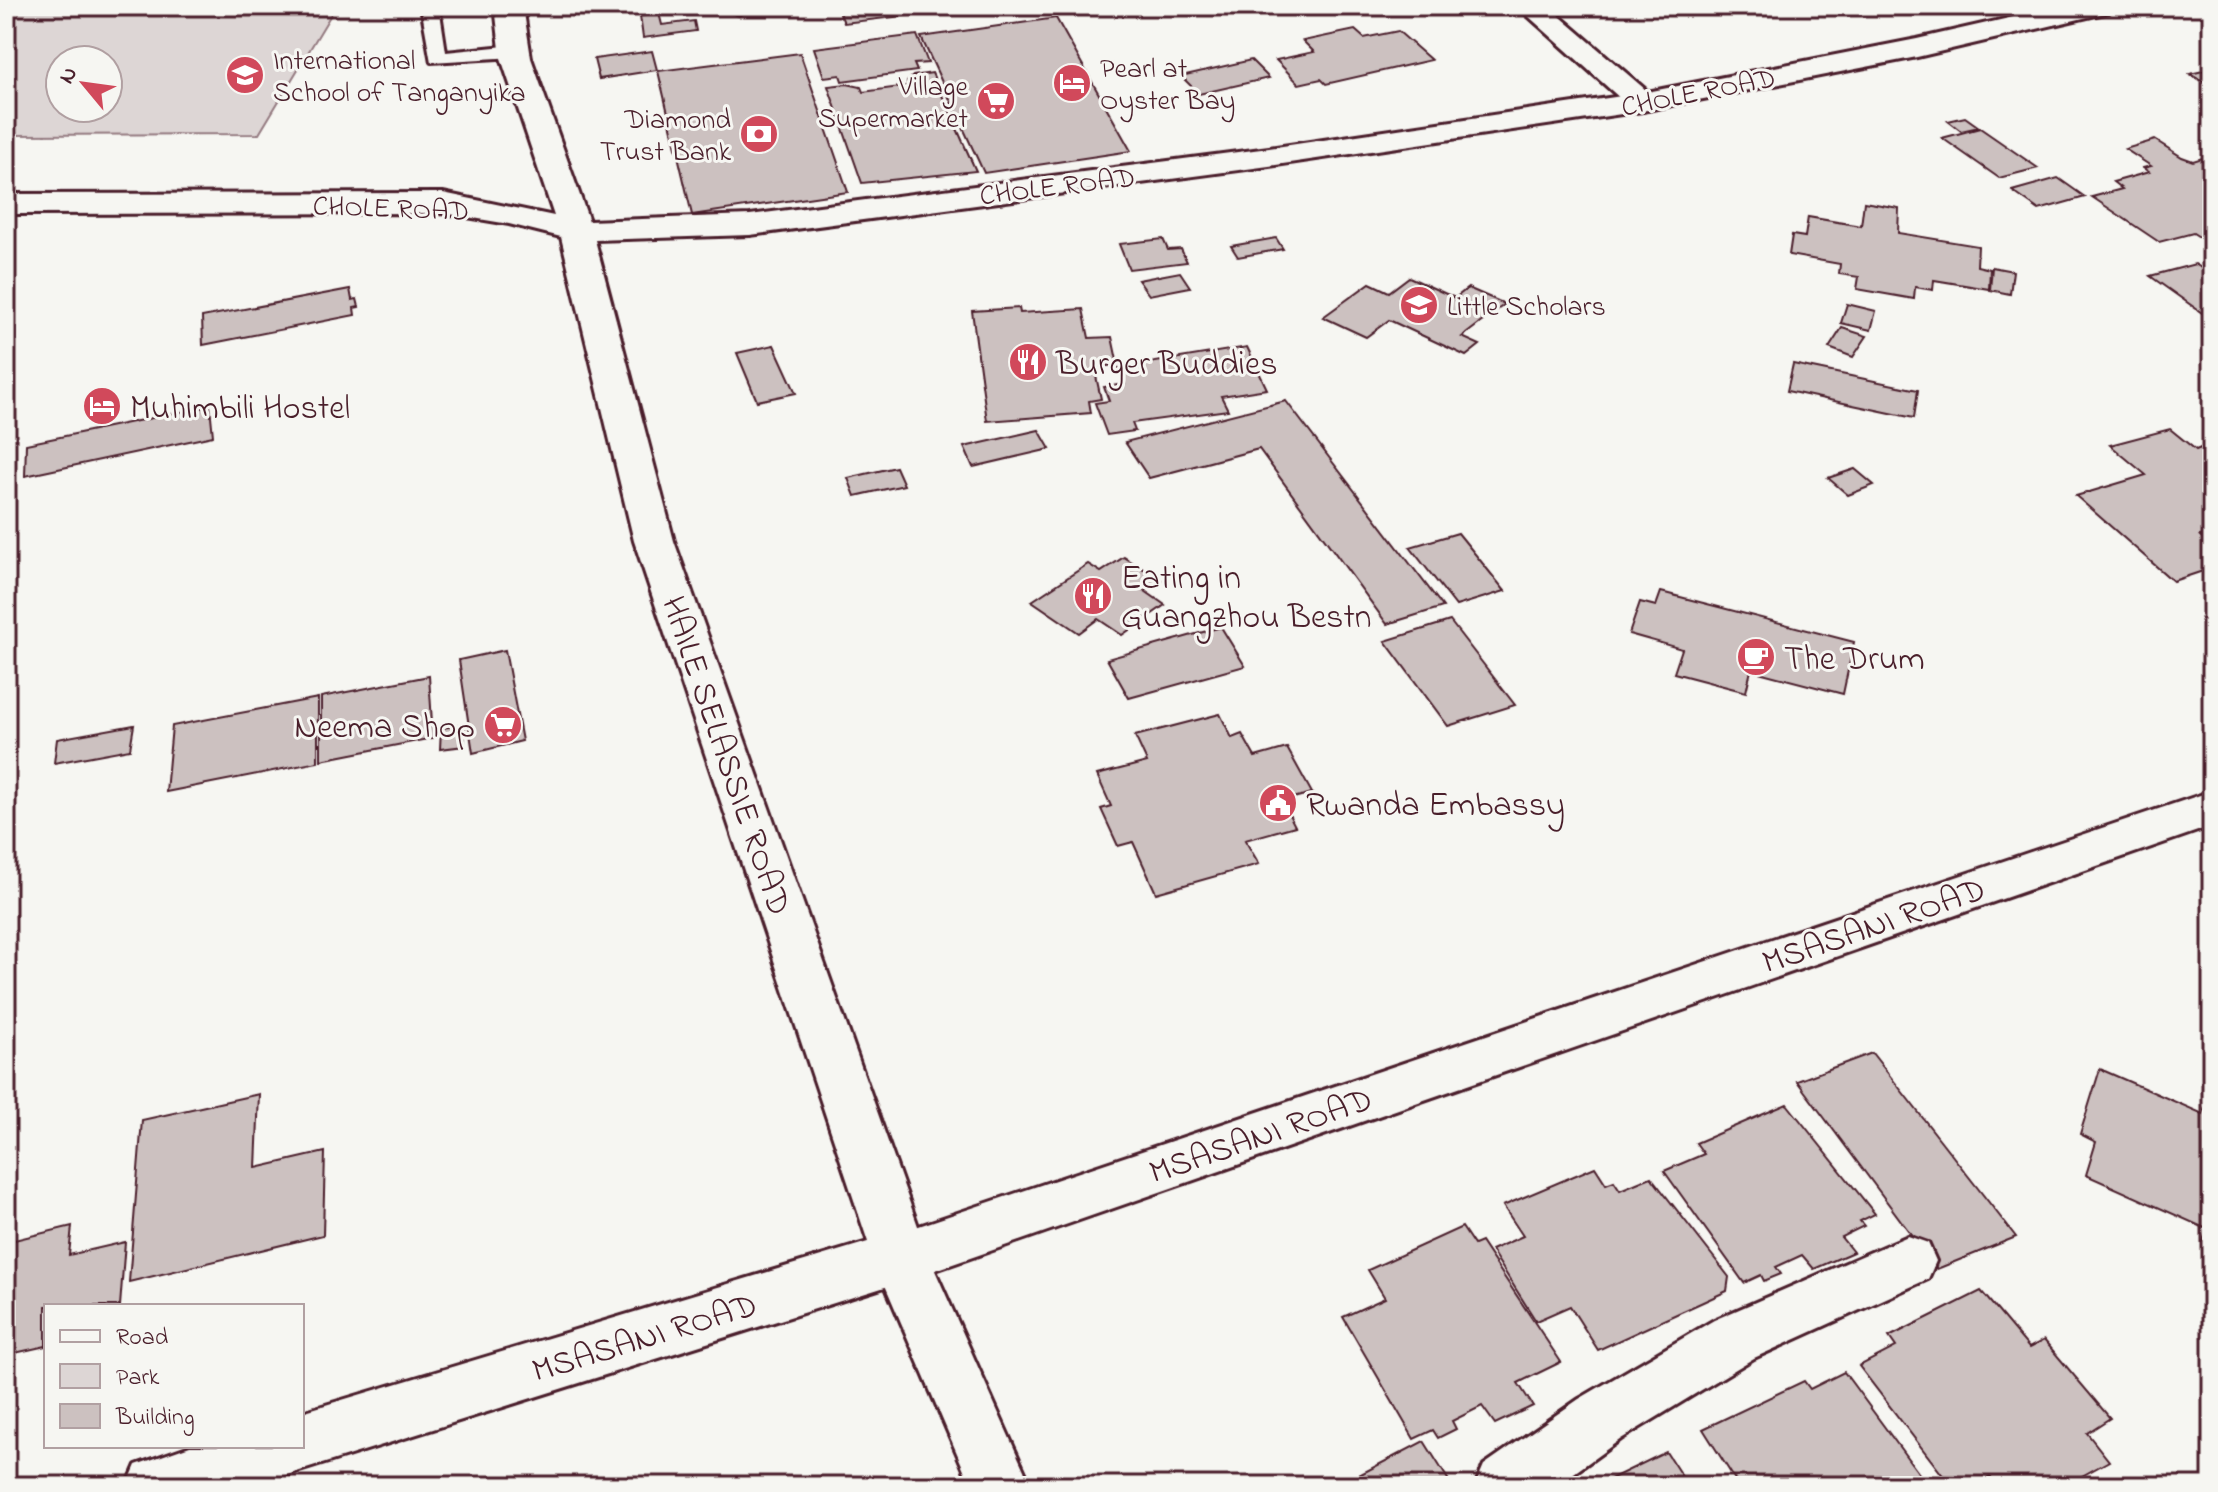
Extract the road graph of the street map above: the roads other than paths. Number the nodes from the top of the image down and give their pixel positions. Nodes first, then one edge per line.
1 (430, 6) edge
2 (509, 6) edge
3 (1531, 6) edge
4 (2099, 6) edge
5 (515, 51) junction
6 (1642, 102) junction
7 (6, 204) edge
8 (576, 231) junction
9 (2212, 808) edge
10 (901, 1257) junction
11 (1908, 1261) dead end
12 (304, 1440) edge
13 (280, 1448) edge
14 (157, 1486) edge
15 (1001, 1486) edge
16 (1505, 1486) edge

1 - 5 lane
2 - 5 street, HAILE SELASSIE ROAD
3 - 6 street
4 - 6 street, CHOLE ROAD
5 - 8 street, HAILE SELASSIE ROAD
6 - 8 street, CHOLE ROAD
7 - 8 street, CHOLE ROAD
8 - 10 street, HAILE SELASSIE ROAD
9 - 10 street, MSASANI ROAD
10 - 12 street, MSASANI ROAD
10 - 15 street, HAILE SELASSIE ROAD
11 - 16 street
13 - 14 street

